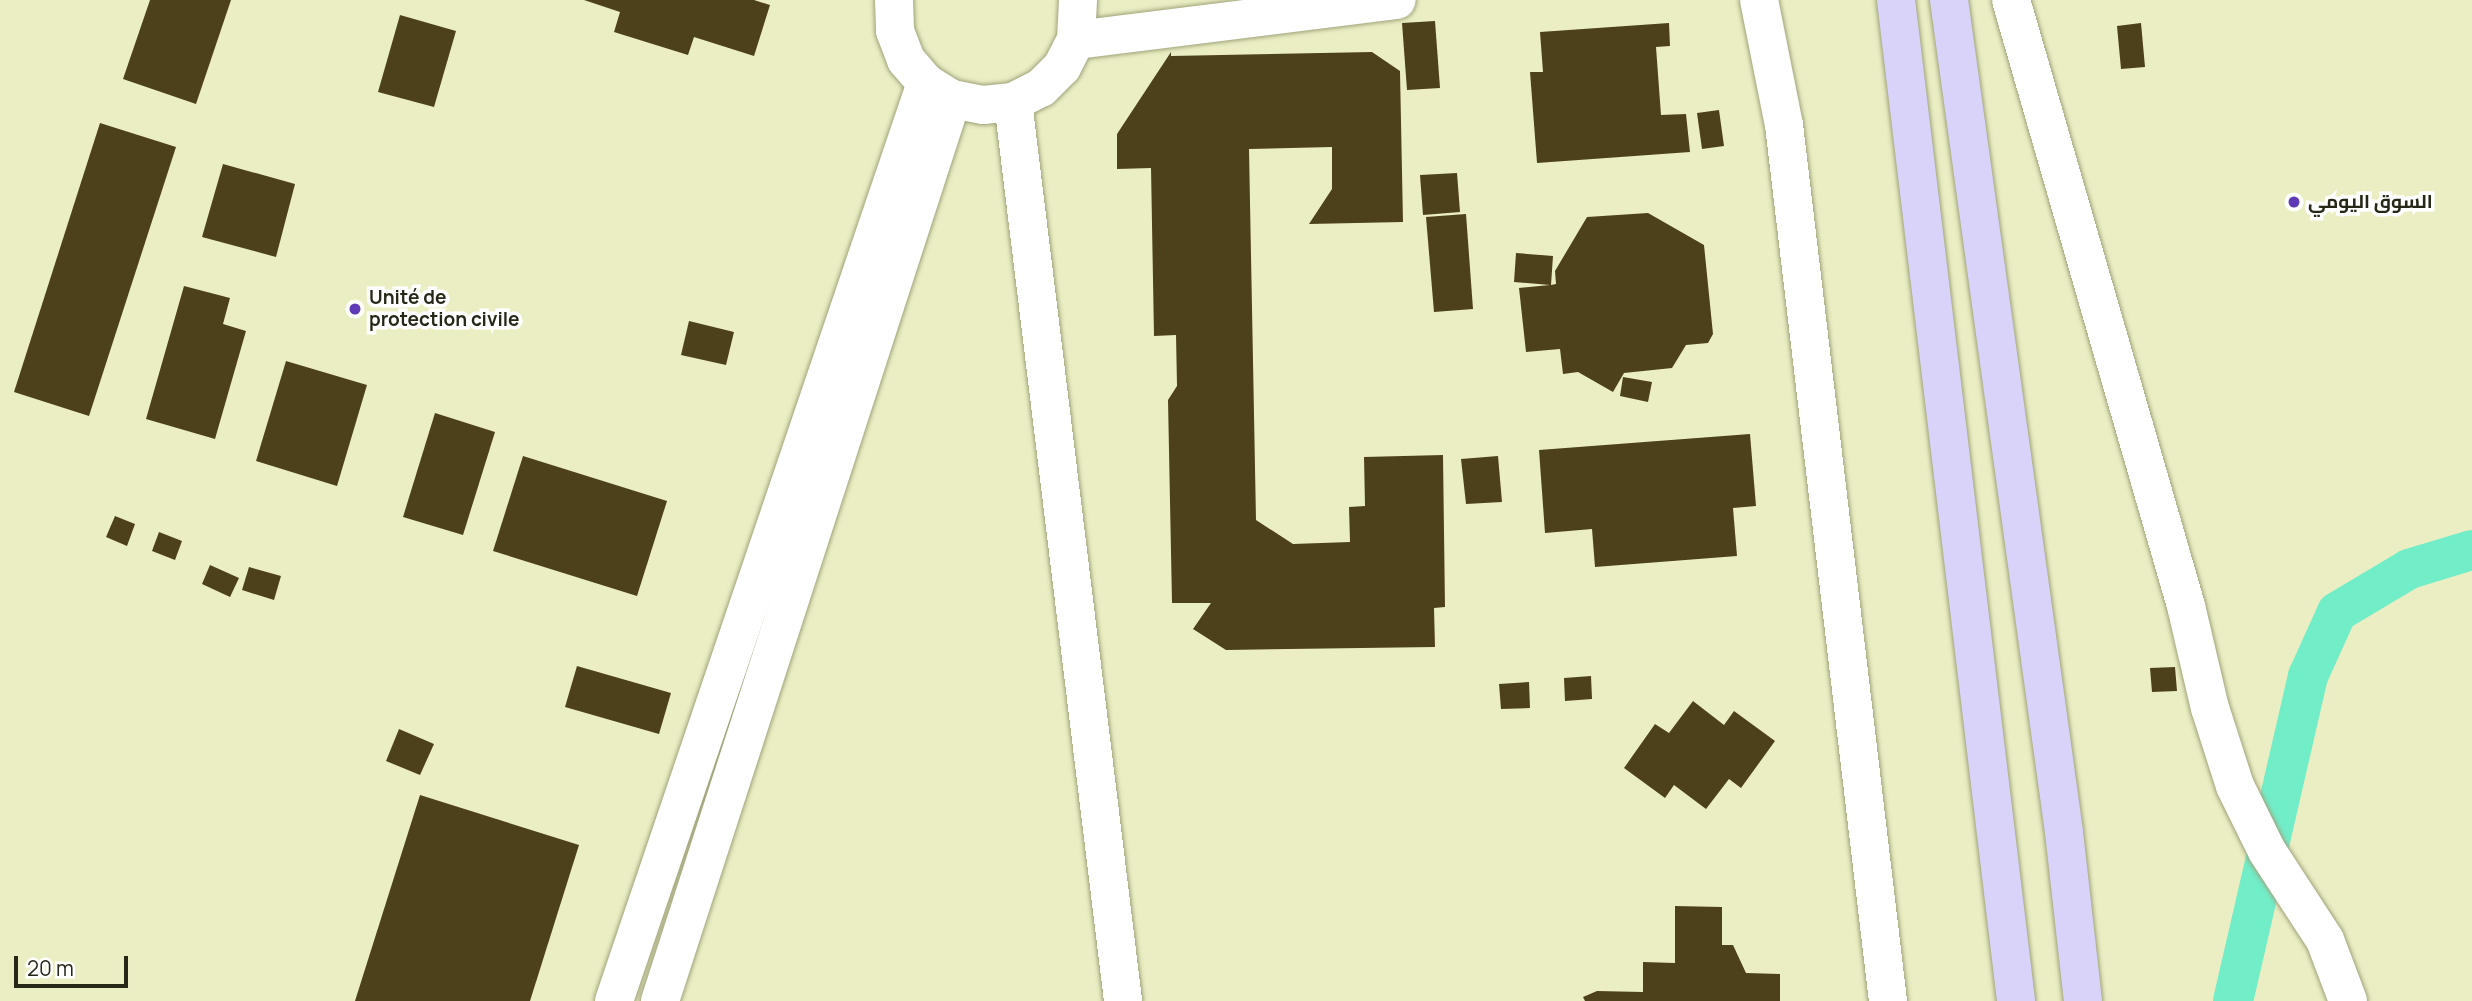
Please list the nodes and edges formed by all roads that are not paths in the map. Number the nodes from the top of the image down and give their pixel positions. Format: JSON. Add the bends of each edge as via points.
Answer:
{"nodes":[{"id":1,"x":894,"y":0,"type":"edge"},
{"id":2,"x":1078,"y":0,"type":"edge"},
{"id":3,"x":1397,"y":0,"type":"edge"},
{"id":4,"x":1759,"y":0,"type":"edge"},
{"id":5,"x":1896,"y":0,"type":"edge"},
{"id":6,"x":1949,"y":0,"type":"edge"},
{"id":7,"x":2011,"y":0,"type":"edge"},
{"id":8,"x":1076,"y":40,"type":"junction"},
{"id":9,"x":939,"y":91,"type":"junction"},
{"id":10,"x":1013,"y":102,"type":"junction"},
{"id":11,"x":614,"y":1001,"type":"edge"},
{"id":12,"x":660,"y":1001,"type":"edge"},
{"id":13,"x":1123,"y":1001,"type":"edge"},
{"id":14,"x":1888,"y":1001,"type":"edge"},
{"id":15,"x":2017,"y":1001,"type":"edge"},
{"id":16,"x":2083,"y":1001,"type":"edge"},
{"id":17,"x":2348,"y":1001,"type":"edge"}],
"edges":[{"from":1,"to":9,"type":"street","via":[[895,31],[906,60]]},
{"from":2,"to":8,"type":"street"},
{"from":3,"to":8,"type":"street"},
{"from":4,"to":14,"type":"street","via":[[1784,125]]},
{"from":5,"to":15,"type":"main road"},
{"from":6,"to":16,"type":"main road","via":[[2064,832]]},
{"from":7,"to":17,"type":"street","via":[[2235,786],[2267,851],[2325,940]]},
{"from":8,"to":10,"type":"street","via":[[1041,89]]},
{"from":9,"to":10,"type":"street","via":[[983,106]]},
{"from":9,"to":11,"type":"street"},
{"from":9,"to":12,"type":"street"},
{"from":10,"to":13,"type":"street"}]}
